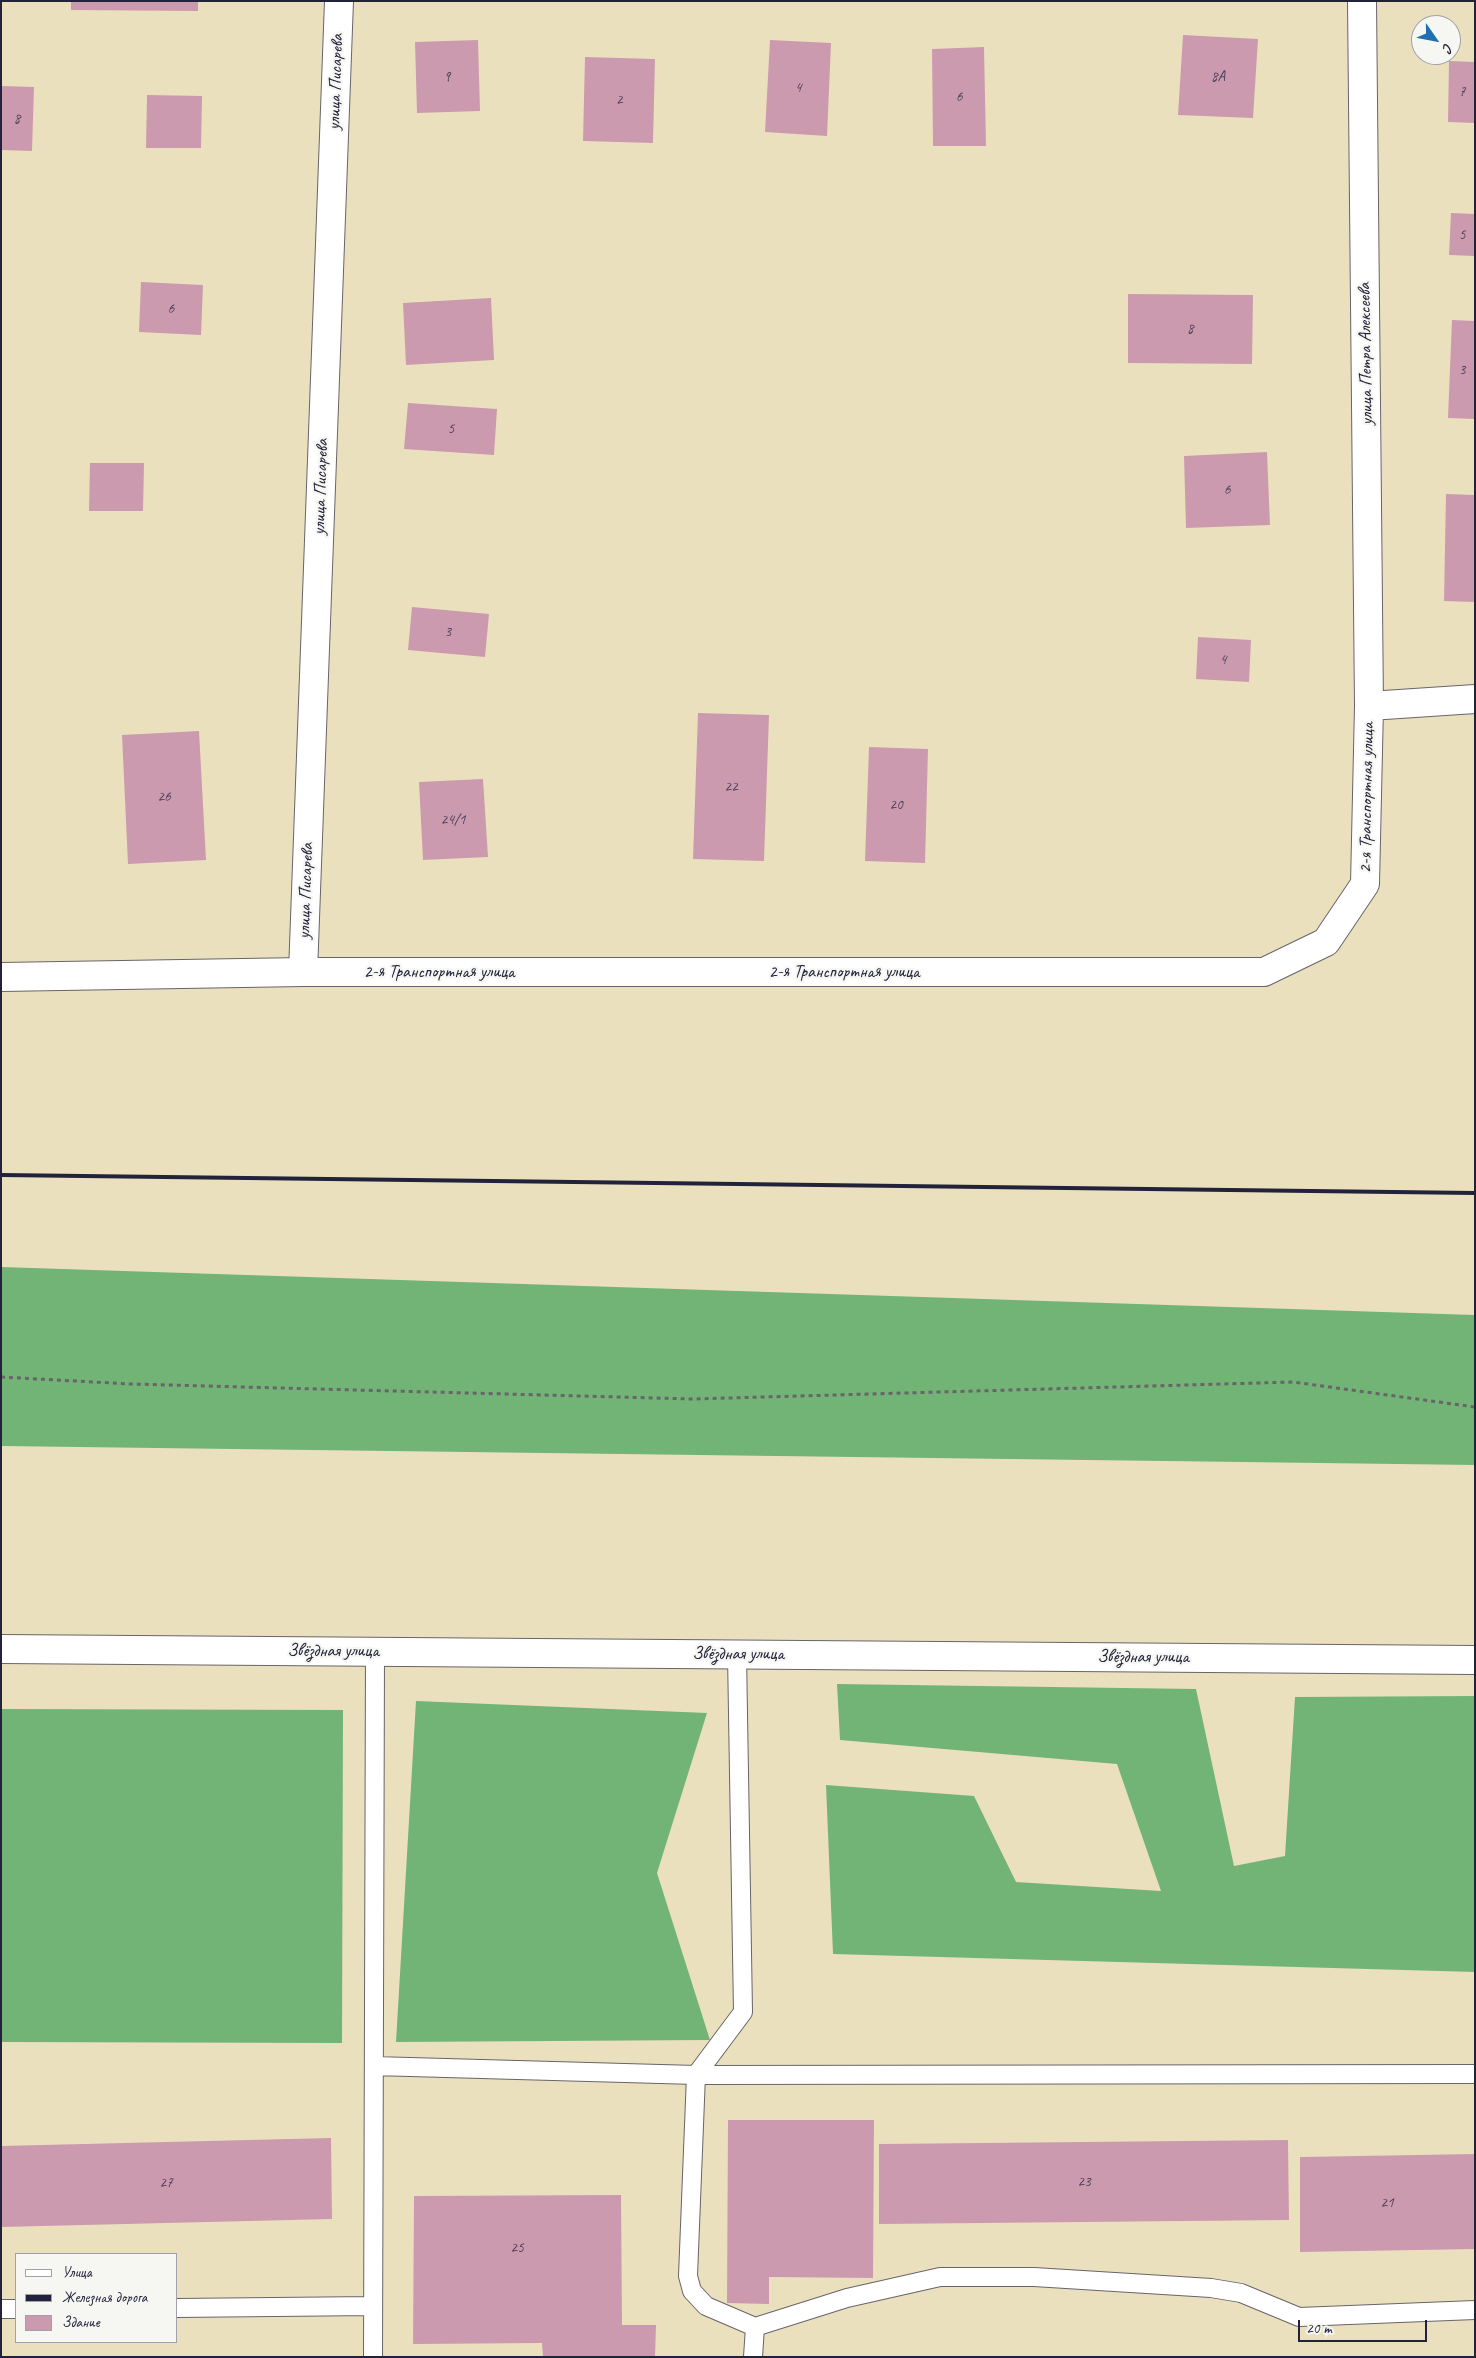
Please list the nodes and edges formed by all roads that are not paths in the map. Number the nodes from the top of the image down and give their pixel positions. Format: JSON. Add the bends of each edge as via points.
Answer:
{"nodes":[{"id":1,"x":339,"y":1,"type":"edge"},
{"id":2,"x":1362,"y":1,"type":"edge"},
{"id":3,"x":1475,"y":699,"type":"edge"},
{"id":4,"x":1369,"y":706,"type":"junction"},
{"id":5,"x":303,"y":972,"type":"junction"},
{"id":6,"x":1,"y":977,"type":"edge"},
{"id":7,"x":1,"y":1649,"type":"edge"},
{"id":8,"x":376,"y":1652,"type":"junction"},
{"id":9,"x":737,"y":1654,"type":"junction"},
{"id":10,"x":1475,"y":1660,"type":"edge"},
{"id":11,"x":374,"y":2066,"type":"junction"},
{"id":12,"x":1475,"y":2074,"type":"edge"},
{"id":13,"x":696,"y":2075,"type":"junction"},
{"id":14,"x":372,"y":2306,"type":"junction"},
{"id":15,"x":178,"y":2308,"type":"edge"},
{"id":16,"x":1,"y":2309,"type":"edge"},
{"id":17,"x":15,"y":2309,"type":"edge"},
{"id":18,"x":1475,"y":2310,"type":"edge"},
{"id":19,"x":755,"y":2328,"type":"junction"},
{"id":20,"x":373,"y":2357,"type":"edge"},
{"id":21,"x":753,"y":2357,"type":"edge"}],
"edges":[{"from":1,"to":5,"type":"street","name":"улица Писарева"},
{"from":2,"to":4,"type":"street","name":"улица Петра Алексеева"},
{"from":3,"to":4,"type":"street","name":"2-я Транспортная улица"},
{"from":4,"to":5,"type":"street","name":"2-я Транспортная улица","via":[[1366,884],[1326,942],[1264,972]]},
{"from":5,"to":6,"type":"street","name":"2-я Транспортная улица"},
{"from":7,"to":8,"type":"street","name":"Звёздная улица"},
{"from":8,"to":9,"type":"street","name":"Звёздная улица"},
{"from":8,"to":11,"type":"lane"},
{"from":9,"to":10,"type":"street","name":"Звёздная улица"},
{"from":9,"to":13,"type":"lane","via":[[744,2012]]},
{"from":11,"to":13,"type":"lane"},
{"from":11,"to":14,"type":"lane"},
{"from":12,"to":13,"type":"lane"},
{"from":13,"to":19,"type":"lane","via":[[688,2276],[692,2291],[706,2306]]},
{"from":14,"to":15,"type":"lane"},
{"from":14,"to":20,"type":"lane"},
{"from":16,"to":17,"type":"lane"},
{"from":18,"to":19,"type":"lane","via":[[1299,2316],[1241,2293],[1211,2288],[1034,2277],[940,2277],[847,2298]]},
{"from":19,"to":21,"type":"lane"}]}
